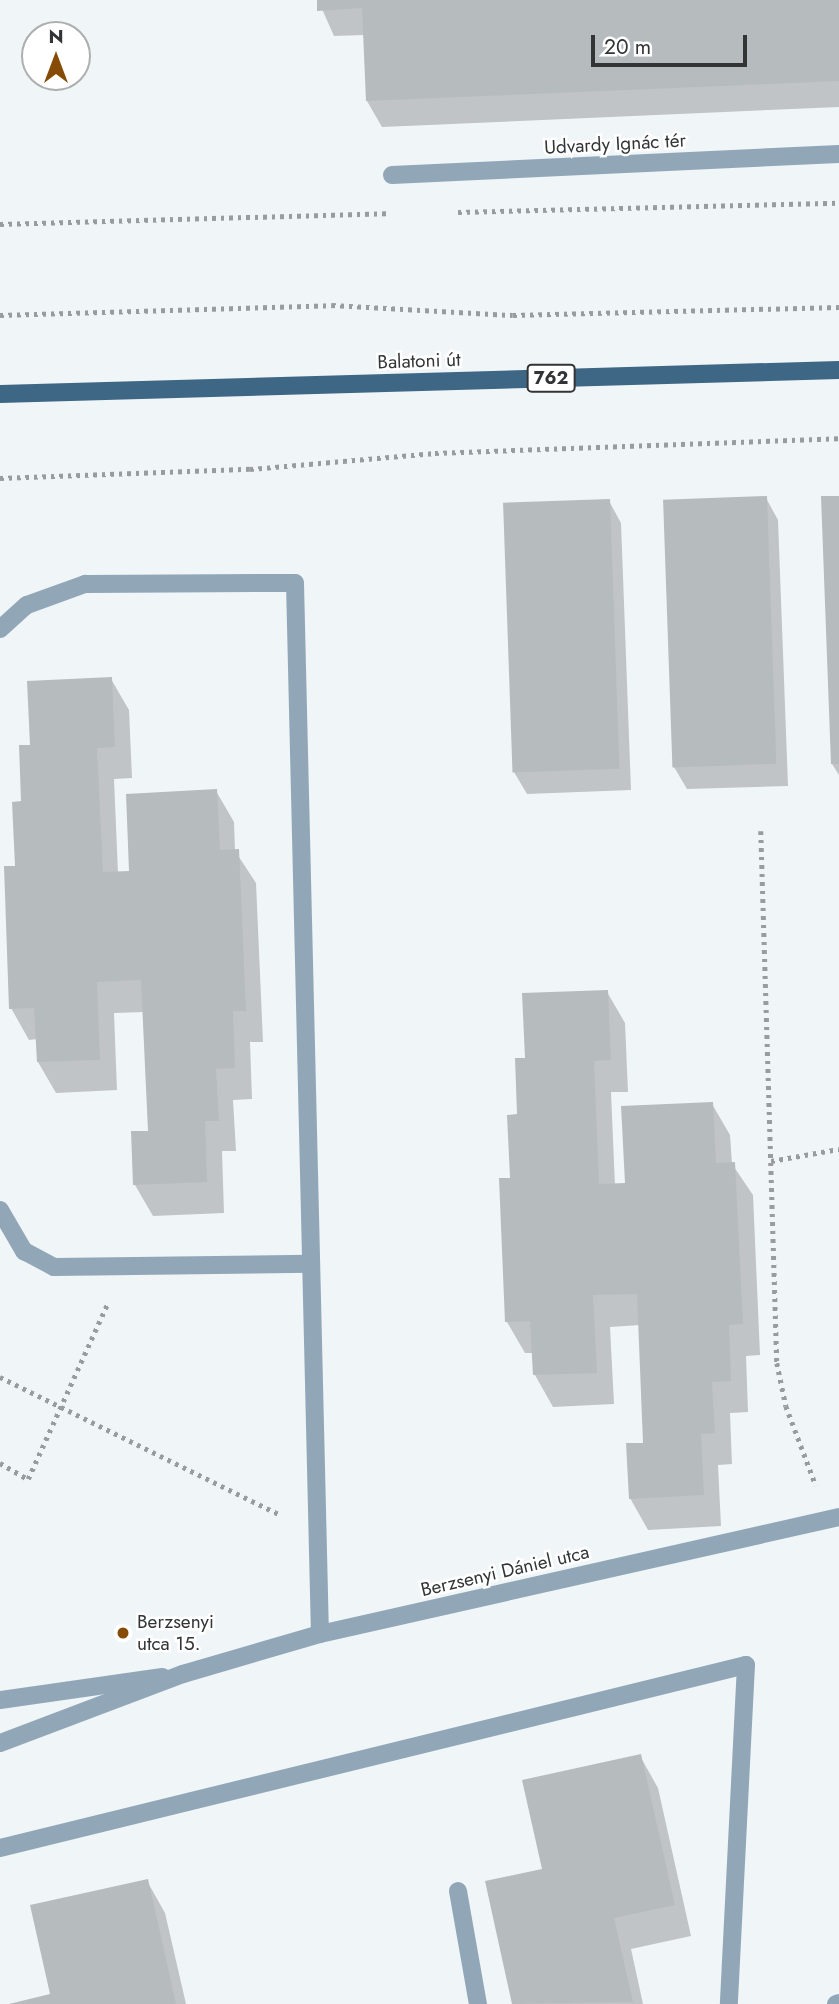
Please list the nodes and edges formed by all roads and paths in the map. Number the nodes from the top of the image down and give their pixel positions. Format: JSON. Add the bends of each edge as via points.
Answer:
{"nodes":[{"id":1,"x":839,"y":154,"type":"edge"},
{"id":2,"x":392,"y":175,"type":"dead end"},
{"id":3,"x":839,"y":307,"type":"edge"},
{"id":4,"x":0,"y":315,"type":"edge"},
{"id":5,"x":839,"y":370,"type":"edge"},
{"id":6,"x":0,"y":394,"type":"edge"},
{"id":7,"x":839,"y":438,"type":"edge"},
{"id":8,"x":0,"y":478,"type":"edge"},
{"id":9,"x":0,"y":629,"type":"edge"},
{"id":10,"x":761,"y":831,"type":"dead end"},
{"id":11,"x":839,"y":1149,"type":"edge"},
{"id":12,"x":771,"y":1161,"type":"junction"},
{"id":13,"x":0,"y":1210,"type":"edge"},
{"id":14,"x":311,"y":1264,"type":"junction"},
{"id":15,"x":122,"y":1270,"type":"junction"},
{"id":16,"x":0,"y":1377,"type":"edge"},
{"id":17,"x":63,"y":1406,"type":"junction"},
{"id":18,"x":0,"y":1463,"type":"edge"},
{"id":19,"x":834,"y":1518,"type":"edge"},
{"id":20,"x":317,"y":1534,"type":"junction"},
{"id":21,"x":320,"y":1634,"type":"junction"},
{"id":22,"x":183,"y":1674,"type":"junction"},
{"id":23,"x":0,"y":1700,"type":"edge"},
{"id":24,"x":0,"y":1743,"type":"edge"},
{"id":25,"x":0,"y":1848,"type":"edge"},
{"id":26,"x":458,"y":1891,"type":"dead end"},
{"id":27,"x":478,"y":2004,"type":"edge"},
{"id":28,"x":729,"y":2004,"type":"edge"}],
"edges":[{"from":1,"to":2,"type":"street","name":"Udvardy Ignác tér"},
{"from":3,"to":4,"type":"path","via":[[513,315],[332,304]]},
{"from":5,"to":6,"type":"main road","name":"Balatoni út","number":"762"},
{"from":7,"to":8,"type":"path","via":[[435,453],[250,469]]},
{"from":9,"to":14,"type":"street","via":[[27,605],[85,584],[295,583]]},
{"from":10,"to":12,"type":"path"},
{"from":11,"to":12,"type":"path"},
{"from":12,"to":19,"type":"path","via":[[777,1363],[786,1406]]},
{"from":13,"to":15,"type":"street","via":[[11,1236],[40,1262]]},
{"from":14,"to":15,"type":"street"},
{"from":14,"to":20,"type":"street"},
{"from":15,"to":17,"type":"path"},
{"from":16,"to":17,"type":"path"},
{"from":17,"to":18,"type":"path","via":[[28,1479]]},
{"from":17,"to":20,"type":"path"},
{"from":19,"to":21,"type":"street","name":"Berzsenyi Dániel utca"},
{"from":20,"to":21,"type":"street"},
{"from":21,"to":22,"type":"street","name":"Berzsenyi Dániel utca"},
{"from":22,"to":23,"type":"street","name":"Berzsenyi Dániel utca"},
{"from":22,"to":24,"type":"street","name":"Berzsenyi Dániel utca"},
{"from":25,"to":28,"type":"street","via":[[746,1665]]},
{"from":26,"to":27,"type":"street"}]}
